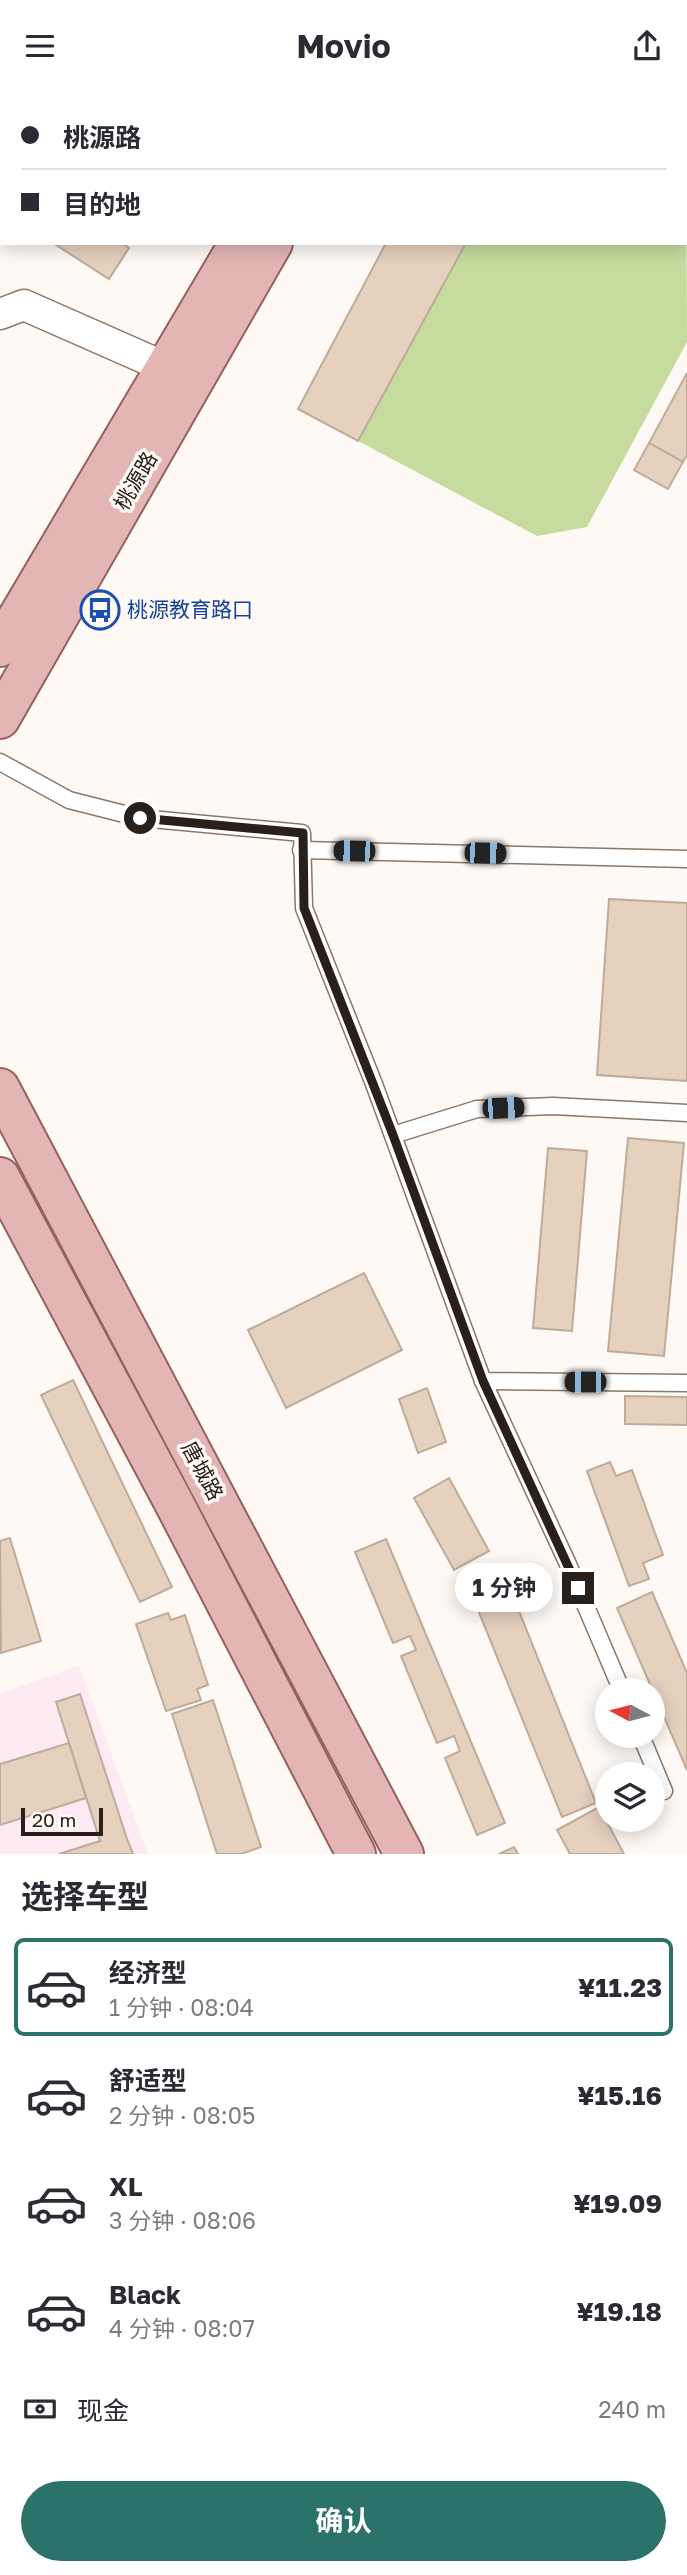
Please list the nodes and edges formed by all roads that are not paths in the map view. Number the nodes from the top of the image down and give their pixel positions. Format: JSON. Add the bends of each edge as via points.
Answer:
{"nodes":[{"id":1,"x":238,"y":245,"type":"edge"},
{"id":2,"x":272,"y":245,"type":"edge"},
{"id":3,"x":0,"y":314,"type":"edge"},
{"id":4,"x":167,"y":368,"type":"junction"},
{"id":5,"x":0,"y":647,"type":"edge"},
{"id":6,"x":0,"y":719,"type":"edge"},
{"id":7,"x":0,"y":762,"type":"edge"},
{"id":8,"x":301,"y":850,"type":"junction"},
{"id":9,"x":687,"y":859,"type":"edge"},
{"id":10,"x":0,"y":1088,"type":"edge"},
{"id":11,"x":687,"y":1113,"type":"edge"},
{"id":12,"x":393,"y":1135,"type":"junction"},
{"id":13,"x":0,"y":1177,"type":"edge"},
{"id":14,"x":483,"y":1381,"type":"junction"},
{"id":15,"x":687,"y":1383,"type":"edge"},
{"id":16,"x":616,"y":1678,"type":"edge"},
{"id":17,"x":356,"y":1854,"type":"edge"},
{"id":18,"x":404,"y":1854,"type":"edge"}],
"edges":[{"from":1,"to":4,"type":"main road","name":"桃源路"},
{"from":2,"to":6,"type":"main road","name":"桃源路"},
{"from":3,"to":4,"type":"street","via":[[24,305]]},
{"from":4,"to":5,"type":"main road","name":"桃源路"},
{"from":7,"to":8,"type":"lane","via":[[69,800],[140,818],[303,833]]},
{"from":8,"to":9,"type":"lane"},
{"from":8,"to":12,"type":"lane","via":[[304,908]]},
{"from":10,"to":18,"type":"main road","name":"唐城路"},
{"from":11,"to":12,"type":"lane","via":[[553,1106],[477,1109]]},
{"from":12,"to":14,"type":"lane"},
{"from":13,"to":17,"type":"main road","name":"唐城路"},
{"from":14,"to":15,"type":"lane"},
{"from":14,"to":16,"type":"lane"}]}
